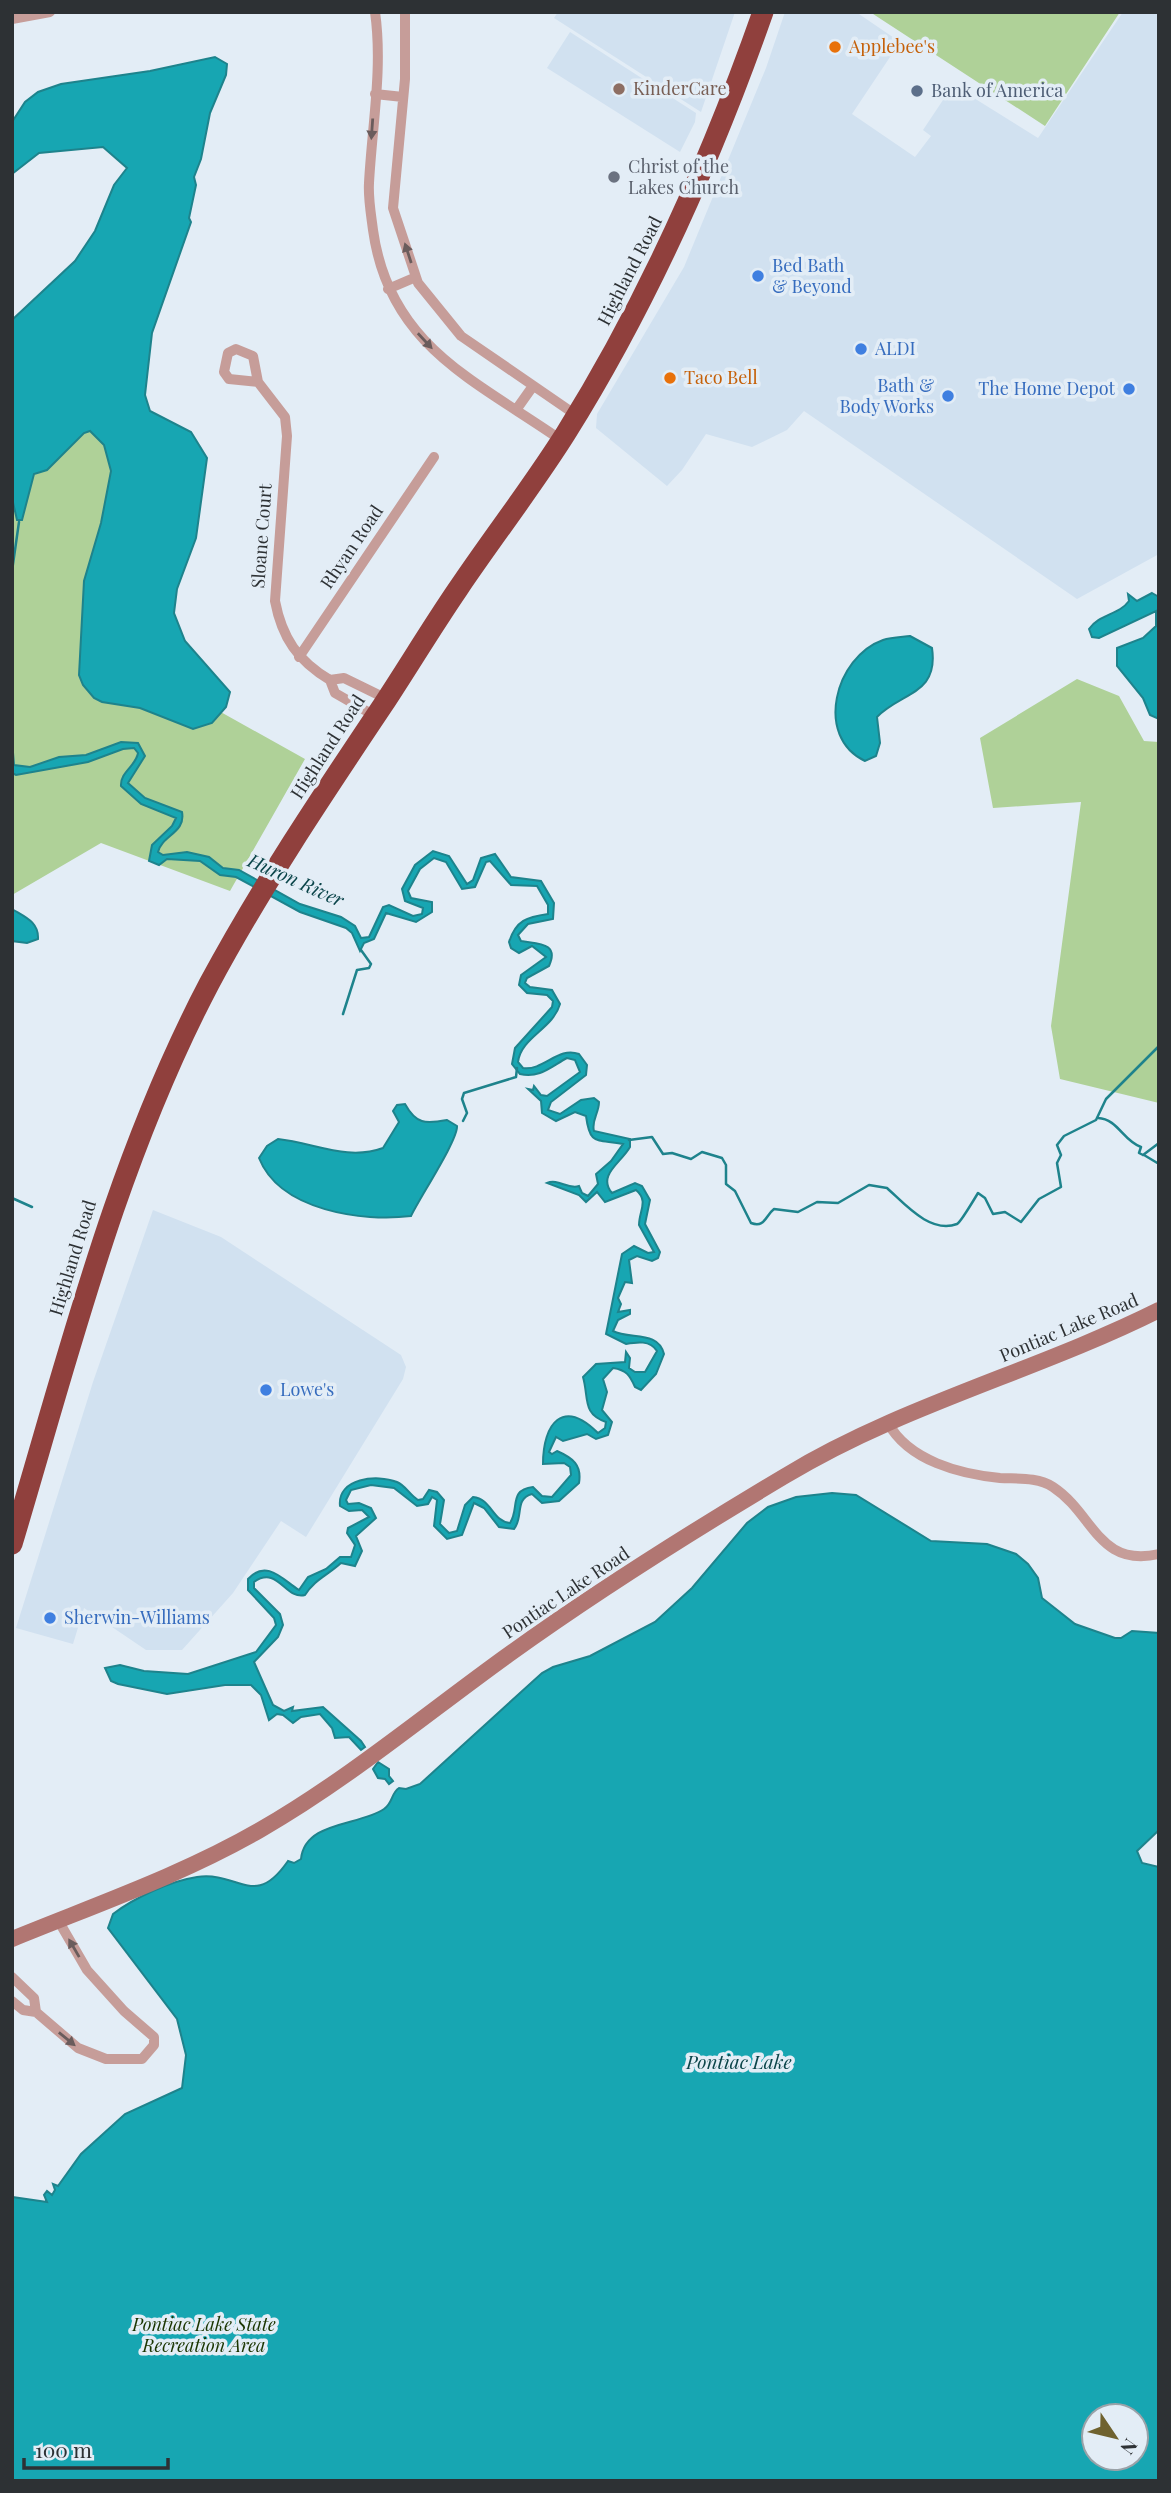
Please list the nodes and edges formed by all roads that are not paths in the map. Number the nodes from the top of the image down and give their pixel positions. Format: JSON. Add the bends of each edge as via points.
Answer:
{"nodes":[{"id":1,"x":50,"y":12,"type":"edge"},
{"id":2,"x":375,"y":12,"type":"edge"},
{"id":3,"x":405,"y":12,"type":"edge"},
{"id":4,"x":763,"y":12,"type":"edge"},
{"id":5,"x":12,"y":19,"type":"edge"},
{"id":6,"x":375,"y":94,"type":"junction"},
{"id":7,"x":403,"y":97,"type":"junction"},
{"id":8,"x":416,"y":277,"type":"junction"},
{"id":9,"x":388,"y":289,"type":"junction"},
{"id":10,"x":258,"y":382,"type":"dead end"},
{"id":11,"x":533,"y":386,"type":"junction"},
{"id":12,"x":516,"y":410,"type":"junction"},
{"id":13,"x":576,"y":415,"type":"junction"},
{"id":14,"x":561,"y":440,"type":"junction"},
{"id":15,"x":434,"y":457,"type":"dead end"},
{"id":16,"x":299,"y":657,"type":"junction"},
{"id":17,"x":330,"y":680,"type":"junction"},
{"id":18,"x":381,"y":708,"type":"junction"},
{"id":19,"x":1159,"y":1310,"type":"edge"},
{"id":20,"x":888,"y":1423,"type":"junction"},
{"id":21,"x":12,"y":1545,"type":"edge"},
{"id":22,"x":1159,"y":1554,"type":"edge"},
{"id":23,"x":58,"y":1920,"type":"junction"},
{"id":24,"x":12,"y":1939,"type":"edge"},
{"id":25,"x":12,"y":1977,"type":"edge"},
{"id":26,"x":12,"y":2001,"type":"edge"},
{"id":27,"x":36,"y":2012,"type":"junction"}],
"edges":[{"from":1,"to":5,"type":"street"},
{"from":2,"to":6,"type":"street","via":[[380,46]]},
{"from":3,"to":7,"type":"street"},
{"from":4,"to":13,"type":"highway","name":"Highland Road","via":[[714,147],[671,243]]},
{"from":6,"to":7,"type":"street"},
{"from":6,"to":9,"type":"street","one_way":true,"via":[[368,192],[377,255]]},
{"from":8,"to":7,"type":"street","one_way":true,"via":[[393,208]]},
{"from":8,"to":9,"type":"street"},
{"from":8,"to":11,"type":"street","via":[[461,336]]},
{"from":9,"to":12,"type":"street","one_way":true,"via":[[399,310],[450,366]]},
{"from":10,"to":16,"type":"street","name":"Sloane Court","via":[[285,417],[275,601],[280,626]]},
{"from":11,"to":12,"type":"street"},
{"from":11,"to":13,"type":"street"},
{"from":12,"to":14,"type":"street"},
{"from":13,"to":14,"type":"highway","name":"Highland Road"},
{"from":14,"to":18,"type":"highway","name":"Highland Road"},
{"from":15,"to":16,"type":"street","name":"Rhyan Road"},
{"from":16,"to":17,"type":"street","name":"Sloane Court"},
{"from":17,"to":18,"type":"street","name":"Sloane Court","via":[[344,678]]},
{"from":17,"to":18,"type":"street","name":"Sloane Court","via":[[335,693]]},
{"from":18,"to":21,"type":"highway","name":"Highland Road","via":[[244,923],[177,1048],[96,1255]]},
{"from":19,"to":20,"type":"street","name":"Pontiac Lake Road","via":[[1088,1344]]},
{"from":20,"to":22,"type":"street","via":[[899,1439],[946,1468],[1052,1486],[1114,1551],[1129,1558]]},
{"from":20,"to":23,"type":"street","name":"Pontiac Lake Road","via":[[807,1463],[621,1579],[265,1828],[195,1863]]},
{"from":23,"to":24,"type":"street","name":"Pontiac Lake Road"},
{"from":27,"to":23,"type":"street","one_way":true,"via":[[78,2048],[106,2059],[142,2059],[154,2045],[154,2037],[87,1970]]},
{"from":25,"to":27,"type":"street","via":[[34,1998]]},
{"from":26,"to":27,"type":"street","via":[[23,2010]]}]}
